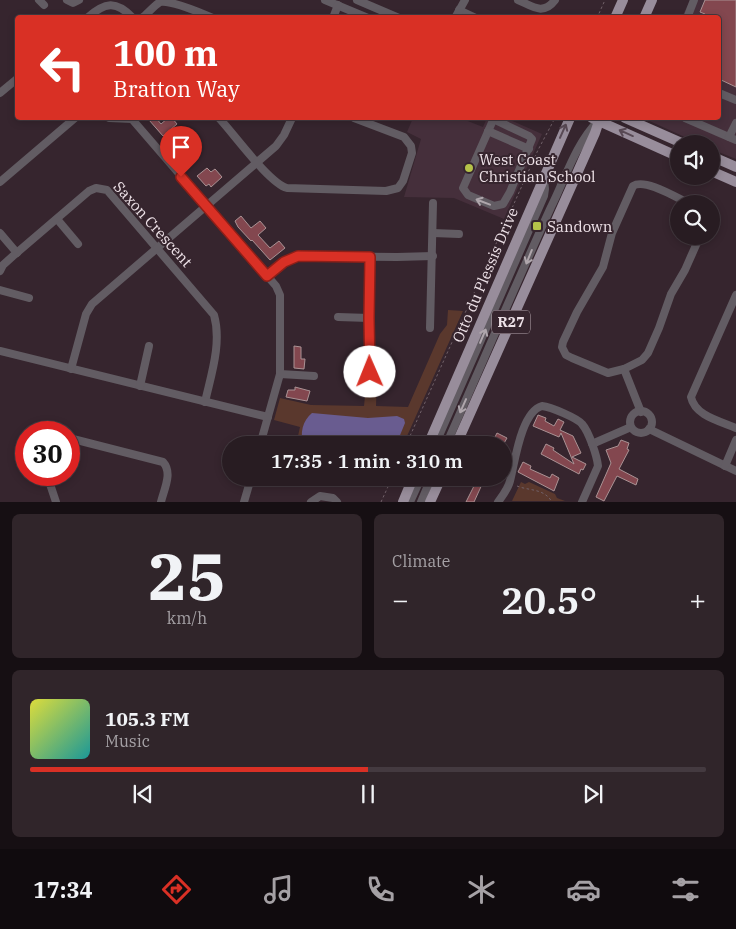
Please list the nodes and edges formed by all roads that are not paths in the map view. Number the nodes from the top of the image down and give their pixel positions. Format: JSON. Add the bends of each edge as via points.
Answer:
{"nodes":[{"id":1,"x":67,"y":0,"type":"edge"},
{"id":2,"x":79,"y":0,"type":"edge"},
{"id":3,"x":325,"y":0,"type":"edge"},
{"id":4,"x":357,"y":0,"type":"edge"},
{"id":5,"x":465,"y":0,"type":"edge"},
{"id":6,"x":518,"y":0,"type":"edge"},
{"id":7,"x":555,"y":0,"type":"edge"},
{"id":8,"x":623,"y":0,"type":"edge"},
{"id":9,"x":652,"y":0,"type":"edge"},
{"id":10,"x":694,"y":0,"type":"edge"},
{"id":11,"x":342,"y":4,"type":"edge"},
{"id":12,"x":373,"y":7,"type":"junction"},
{"id":13,"x":459,"y":10,"type":"junction"},
{"id":14,"x":92,"y":15,"type":"edge"},
{"id":15,"x":130,"y":15,"type":"edge"},
{"id":16,"x":145,"y":15,"type":"edge"},
{"id":17,"x":206,"y":15,"type":"edge"},
{"id":18,"x":335,"y":15,"type":"edge"},
{"id":19,"x":362,"y":15,"type":"edge"},
{"id":20,"x":369,"y":15,"type":"edge"},
{"id":21,"x":392,"y":15,"type":"edge"},
{"id":22,"x":456,"y":15,"type":"edge"},
{"id":23,"x":470,"y":15,"type":"edge"},
{"id":24,"x":616,"y":15,"type":"edge"},
{"id":25,"x":645,"y":15,"type":"edge"},
{"id":26,"x":688,"y":15,"type":"edge"},
{"id":27,"x":15,"y":80,"type":"edge"},
{"id":28,"x":0,"y":93,"type":"edge"},
{"id":29,"x":721,"y":94,"type":"edge"},
{"id":30,"x":736,"y":100,"type":"edge"},
{"id":31,"x":73,"y":120,"type":"edge"},
{"id":32,"x":134,"y":120,"type":"edge"},
{"id":33,"x":221,"y":120,"type":"edge"},
{"id":34,"x":291,"y":120,"type":"edge"},
{"id":35,"x":361,"y":120,"type":"edge"},
{"id":36,"x":493,"y":120,"type":"edge"},
{"id":37,"x":498,"y":120,"type":"edge"},
{"id":38,"x":569,"y":120,"type":"edge"},
{"id":39,"x":596,"y":120,"type":"edge"},
{"id":40,"x":597,"y":120,"type":"edge"},
{"id":41,"x":599,"y":120,"type":"edge"},
{"id":42,"x":630,"y":120,"type":"edge"},
{"id":43,"x":690,"y":120,"type":"edge"},
{"id":44,"x":736,"y":124,"type":"edge"},
{"id":45,"x":488,"y":131,"type":"junction"},
{"id":46,"x":670,"y":138,"type":"edge"},
{"id":47,"x":733,"y":139,"type":"edge"},
{"id":48,"x":529,"y":149,"type":"junction"},
{"id":49,"x":670,"y":153,"type":"edge"},
{"id":50,"x":720,"y":160,"type":"edge"},
{"id":51,"x":258,"y":162,"type":"junction"},
{"id":52,"x":736,"y":167,"type":"edge"},
{"id":53,"x":720,"y":175,"type":"edge"},
{"id":54,"x":543,"y":177,"type":"junction"},
{"id":55,"x":0,"y":182,"type":"edge"},
{"id":56,"x":736,"y":182,"type":"edge"},
{"id":57,"x":671,"y":195,"type":"edge"},
{"id":58,"x":434,"y":203,"type":"dead end"},
{"id":59,"x":206,"y":206,"type":"junction"},
{"id":60,"x":57,"y":219,"type":"junction"},
{"id":61,"x":0,"y":233,"type":"edge"},
{"id":62,"x":433,"y":233,"type":"junction"},
{"id":63,"x":459,"y":234,"type":"dead end"},
{"id":64,"x":78,"y":244,"type":"dead end"},
{"id":65,"x":696,"y":245,"type":"edge"},
{"id":66,"x":158,"y":249,"type":"junction"},
{"id":67,"x":16,"y":253,"type":"junction"},
{"id":68,"x":433,"y":256,"type":"junction"},
{"id":69,"x":370,"y":257,"type":"junction"},
{"id":70,"x":0,"y":271,"type":"edge"},
{"id":71,"x":267,"y":276,"type":"junction"},
{"id":72,"x":0,"y":290,"type":"edge"},
{"id":73,"x":736,"y":296,"type":"edge"},
{"id":74,"x":29,"y":298,"type":"dead end"},
{"id":75,"x":338,"y":317,"type":"dead end"},
{"id":76,"x":369,"y":318,"type":"junction"},
{"id":77,"x":430,"y":328,"type":"dead end"},
{"id":78,"x":149,"y":346,"type":"dead end"},
{"id":79,"x":0,"y":351,"type":"edge"},
{"id":80,"x":71,"y":369,"type":"junction"},
{"id":81,"x":624,"y":369,"type":"junction"},
{"id":82,"x":370,"y":372,"type":"dead end"},
{"id":83,"x":280,"y":374,"type":"junction"},
{"id":84,"x":314,"y":376,"type":"dead end"},
{"id":85,"x":140,"y":386,"type":"junction"},
{"id":86,"x":205,"y":402,"type":"junction"},
{"id":87,"x":642,"y":412,"type":"junction"},
{"id":88,"x":268,"y":417,"type":"junction"},
{"id":89,"x":632,"y":427,"type":"junction"},
{"id":90,"x":736,"y":428,"type":"edge"},
{"id":91,"x":649,"y":429,"type":"junction"},
{"id":92,"x":263,"y":436,"type":"edge"},
{"id":93,"x":432,"y":436,"type":"edge"},
{"id":94,"x":439,"y":436,"type":"edge"},
{"id":95,"x":450,"y":436,"type":"edge"},
{"id":96,"x":460,"y":436,"type":"edge"},
{"id":97,"x":736,"y":440,"type":"edge"},
{"id":98,"x":80,"y":441,"type":"edge"},
{"id":99,"x":592,"y":444,"type":"junction"},
{"id":100,"x":725,"y":466,"type":"junction"},
{"id":101,"x":736,"y":471,"type":"edge"},
{"id":102,"x":51,"y":486,"type":"edge"},
{"id":103,"x":249,"y":486,"type":"edge"},
{"id":104,"x":410,"y":486,"type":"edge"},
{"id":105,"x":417,"y":486,"type":"edge"},
{"id":106,"x":428,"y":486,"type":"edge"},
{"id":107,"x":437,"y":486,"type":"edge"},
{"id":108,"x":56,"y":502,"type":"edge"},
{"id":109,"x":161,"y":502,"type":"edge"},
{"id":110,"x":244,"y":502,"type":"edge"},
{"id":111,"x":311,"y":502,"type":"edge"},
{"id":112,"x":337,"y":502,"type":"edge"},
{"id":113,"x":403,"y":502,"type":"edge"},
{"id":114,"x":410,"y":502,"type":"edge"},
{"id":115,"x":421,"y":502,"type":"edge"},
{"id":116,"x":430,"y":502,"type":"edge"},
{"id":117,"x":498,"y":502,"type":"edge"},
{"id":118,"x":582,"y":502,"type":"edge"}],
"edges":[{"from":1,"to":2,"type":"street","via":[[74,3]]},
{"from":3,"to":11,"type":"street"},
{"from":4,"to":12,"type":"street"},
{"from":5,"to":13,"type":"street"},
{"from":6,"to":7,"type":"street","via":[[542,9]]},
{"from":8,"to":24,"type":"main road"},
{"from":9,"to":25,"type":"main road"},
{"from":10,"to":26,"type":"street"},
{"from":11,"to":18,"type":"street"},
{"from":11,"to":19,"type":"street"},
{"from":12,"to":20,"type":"street"},
{"from":12,"to":21,"type":"street"},
{"from":13,"to":22,"type":"street"},
{"from":13,"to":23,"type":"street"},
{"from":14,"to":15,"type":"street","via":[[109,4],[123,7]]},
{"from":16,"to":17,"type":"street","via":[[167,0]]},
{"from":27,"to":28,"type":"street"},
{"from":29,"to":30,"type":"street"},
{"from":31,"to":55,"type":"street"},
{"from":32,"to":59,"type":"street"},
{"from":33,"to":51,"type":"street"},
{"from":34,"to":51,"type":"street","via":[[280,141]]},
{"from":35,"to":51,"type":"street","via":[[404,137],[409,143],[412,153],[398,188],[386,191],[288,188],[277,183]]},
{"from":36,"to":45,"type":"street"},
{"from":37,"to":48,"type":"street","via":[[531,137]]},
{"from":54,"to":38,"type":"main road","name":"Otto du Plessis Drive","number":"R27","one_way":true},
{"from":39,"to":95,"type":"street","one_way":true,"via":[[575,156]]},
{"from":40,"to":96,"type":"main road","number":"R27","via":[[595,133]]},
{"from":49,"to":41,"type":"main road","one_way":true},
{"from":42,"to":46,"type":"main road"},
{"from":43,"to":47,"type":"street"},
{"from":44,"to":47,"type":"street"},
{"from":45,"to":48,"type":"street"},
{"from":48,"to":45,"type":"street","one_way":true,"via":[[503,204],[494,206],[468,195],[463,187]]},
{"from":50,"to":52,"type":"main road"},
{"from":51,"to":59,"type":"street"},
{"from":53,"to":56,"type":"main road"},
{"from":54,"to":93,"type":"main road","name":"Otto du Plessis Drive","number":"R27"},
{"from":94,"to":54,"type":"street","one_way":true,"via":[[544,196]]},
{"from":57,"to":81,"type":"street","via":[[647,184],[633,186],[612,233],[603,267],[563,342],[566,355],[602,372]]},
{"from":58,"to":62,"type":"street"},
{"from":59,"to":66,"type":"street"},
{"from":59,"to":71,"type":"street"},
{"from":60,"to":64,"type":"street"},
{"from":60,"to":66,"type":"street","name":"Saxon Crescent","via":[[92,189],[103,188]]},
{"from":60,"to":67,"type":"street","name":"Saxon Crescent"},
{"from":61,"to":67,"type":"street"},
{"from":62,"to":63,"type":"street"},
{"from":62,"to":68,"type":"street"},
{"from":65,"to":81,"type":"street","via":[[670,294],[648,353]]},
{"from":66,"to":80,"type":"street","via":[[90,307]]},
{"from":66,"to":86,"type":"street","name":"Saxon Crescent","via":[[214,315],[214,360]]},
{"from":67,"to":70,"type":"street","name":"Saxon Crescent"},
{"from":68,"to":69,"type":"street"},
{"from":68,"to":77,"type":"street"},
{"from":69,"to":71,"type":"street","via":[[298,256],[284,262]]},
{"from":69,"to":76,"type":"street"},
{"from":71,"to":83,"type":"street","via":[[281,300]]},
{"from":72,"to":74,"type":"street"},
{"from":73,"to":90,"type":"street","via":[[691,397],[700,412]]},
{"from":75,"to":76,"type":"street"},
{"from":76,"to":82,"type":"street"},
{"from":78,"to":85,"type":"street"},
{"from":79,"to":80,"type":"street"},
{"from":80,"to":85,"type":"street"},
{"from":81,"to":87,"type":"street"},
{"from":83,"to":84,"type":"street"},
{"from":83,"to":88,"type":"street"},
{"from":85,"to":86,"type":"street"},
{"from":86,"to":88,"type":"street"},
{"from":87,"to":89,"type":"street","via":[[630,420]]},
{"from":87,"to":91,"type":"street","via":[[651,418]]},
{"from":88,"to":92,"type":"street"},
{"from":89,"to":91,"type":"street","via":[[638,433]]},
{"from":89,"to":99,"type":"street"},
{"from":91,"to":100,"type":"street"},
{"from":97,"to":100,"type":"street"},
{"from":98,"to":109,"type":"street","via":[[164,462],[168,474]]},
{"from":99,"to":117,"type":"street","via":[[582,423],[546,407],[537,408],[518,443],[510,482]]},
{"from":99,"to":118,"type":"street","via":[[598,466]]},
{"from":100,"to":101,"type":"street"},
{"from":102,"to":108,"type":"street"},
{"from":103,"to":110,"type":"street"},
{"from":104,"to":113,"type":"main road"},
{"from":105,"to":114,"type":"street"},
{"from":106,"to":115,"type":"street"},
{"from":107,"to":116,"type":"main road"},
{"from":111,"to":112,"type":"street","via":[[320,496]]}]}
